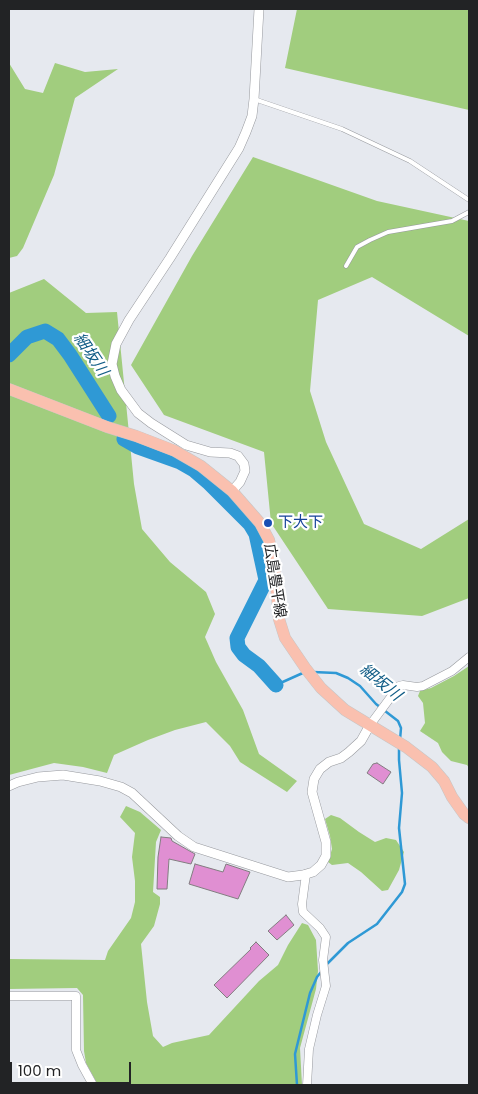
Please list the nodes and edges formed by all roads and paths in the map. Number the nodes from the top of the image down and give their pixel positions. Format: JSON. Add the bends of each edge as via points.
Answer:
{"nodes":[{"id":1,"x":258,"y":9,"type":"edge"},
{"id":2,"x":254,"y":99,"type":"junction"},
{"id":3,"x":469,"y":200,"type":"edge"},
{"id":4,"x":469,"y":212,"type":"edge"},
{"id":5,"x":346,"y":266,"type":"dead end"},
{"id":6,"x":9,"y":389,"type":"edge"},
{"id":7,"x":232,"y":491,"type":"junction"},
{"id":8,"x":469,"y":657,"type":"edge"},
{"id":9,"x":370,"y":726,"type":"junction"},
{"id":10,"x":9,"y":786,"type":"edge"},
{"id":11,"x":469,"y":818,"type":"edge"},
{"id":12,"x":306,"y":874,"type":"junction"},
{"id":13,"x":9,"y":996,"type":"edge"},
{"id":14,"x":93,"y":1085,"type":"edge"},
{"id":15,"x":307,"y":1085,"type":"edge"}],
"edges":[{"from":1,"to":2,"type":"street"},
{"from":2,"to":3,"type":"lane","via":[[342,129],[410,161]]},
{"from":2,"to":7,"type":"street","via":[[252,116],[239,148],[129,320],[116,344],[112,364],[121,390],[138,413],[151,423],[186,445],[238,456],[245,471]]},
{"from":4,"to":5,"type":"lane","via":[[452,221],[388,232],[358,247]]},
{"from":6,"to":7,"type":"main road","name":"広島豊平線","via":[[175,451],[201,466]]},
{"from":7,"to":9,"type":"main road","name":"広島豊平線","via":[[260,523],[268,540],[274,562],[279,619],[285,638],[321,688],[345,710]]},
{"from":8,"to":9,"type":"street","via":[[452,671],[423,686],[399,686]]},
{"from":9,"to":11,"type":"main road","name":"広島豊平線","via":[[401,743],[432,767]]},
{"from":9,"to":12,"type":"street","via":[[361,741],[341,758],[320,769],[314,779],[312,792],[326,842],[326,856],[321,865]]},
{"from":10,"to":12,"type":"street","via":[[38,777],[63,776],[121,787],[194,847],[288,877]]},
{"from":12,"to":15,"type":"street","via":[[303,912],[326,937],[323,960],[326,986],[309,1049]]},
{"from":13,"to":14,"type":"street","via":[[76,996],[76,1050]]}]}
